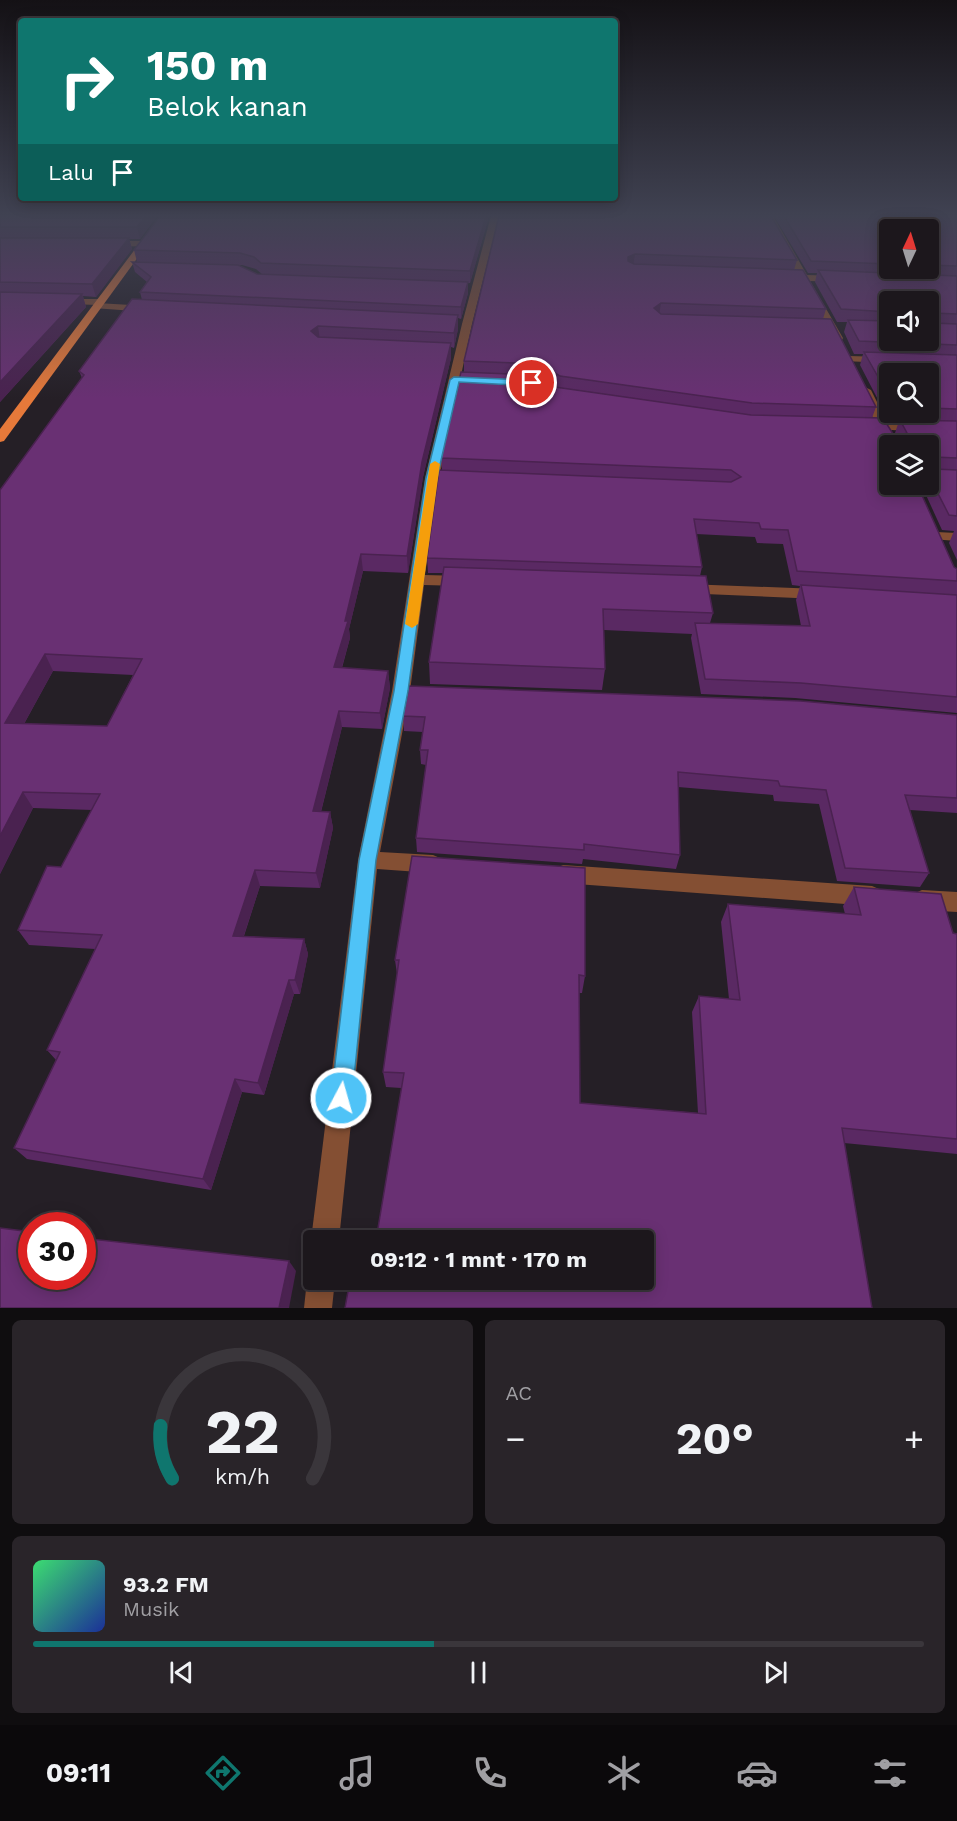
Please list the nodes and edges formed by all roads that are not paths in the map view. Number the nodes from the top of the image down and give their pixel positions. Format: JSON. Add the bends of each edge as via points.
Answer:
{"nodes":[{"id":1,"x":123,"y":277,"type":"edge"},
{"id":2,"x":475,"y":277,"type":"edge"},
{"id":3,"x":804,"y":277,"type":"joint"},
{"id":4,"x":851,"y":279,"type":"edge"},
{"id":5,"x":53,"y":301,"type":"edge"},
{"id":6,"x":99,"y":304,"type":"junction"},
{"id":7,"x":157,"y":309,"type":"edge"},
{"id":8,"x":892,"y":360,"type":"edge"},
{"id":9,"x":854,"y":368,"type":"junction"},
{"id":10,"x":850,"y":425,"type":"edge"},
{"id":11,"x":884,"y":426,"type":"junction"},
{"id":12,"x":957,"y":429,"type":"edge"},
{"id":13,"x":888,"y":435,"type":"edge"},
{"id":14,"x":0,"y":438,"type":"edge"},
{"id":15,"x":957,"y":537,"type":"edge"},
{"id":16,"x":944,"y":554,"type":"edge"},
{"id":17,"x":418,"y":580,"type":"junction"},
{"id":18,"x":476,"y":582,"type":"edge"},
{"id":19,"x":675,"y":589,"type":"edge"},
{"id":20,"x":838,"y":596,"type":"edge"},
{"id":21,"x":401,"y":691,"type":"junction"},
{"id":22,"x":424,"y":692,"type":"edge"},
{"id":23,"x":368,"y":860,"type":"junction"},
{"id":24,"x":450,"y":866,"type":"edge"},
{"id":25,"x":544,"y":872,"type":"edge"},
{"id":26,"x":957,"y":902,"type":"edge"},
{"id":27,"x":326,"y":1230,"type":"edge"},
{"id":28,"x":320,"y":1290,"type":"edge"},
{"id":29,"x":318,"y":1308,"type":"edge"}],
"edges":[{"from":1,"to":6,"type":"main road"},
{"from":2,"to":17,"type":"street","via":[[454,353],[460,380]]},
{"from":3,"to":4,"type":"street"},
{"from":3,"to":9,"type":"street"},
{"from":5,"to":6,"type":"street"},
{"from":6,"to":7,"type":"street"},
{"from":6,"to":14,"type":"main road"},
{"from":8,"to":9,"type":"street"},
{"from":9,"to":11,"type":"street"},
{"from":10,"to":11,"type":"street"},
{"from":11,"to":12,"type":"street"},
{"from":11,"to":13,"type":"street"},
{"from":15,"to":16,"type":"street","via":[[933,531]]},
{"from":17,"to":18,"type":"street"},
{"from":17,"to":21,"type":"street"},
{"from":19,"to":20,"type":"street"},
{"from":21,"to":22,"type":"street"},
{"from":21,"to":23,"type":"street"},
{"from":23,"to":24,"type":"street"},
{"from":23,"to":27,"type":"street"},
{"from":25,"to":26,"type":"street"},
{"from":28,"to":29,"type":"street"}]}
